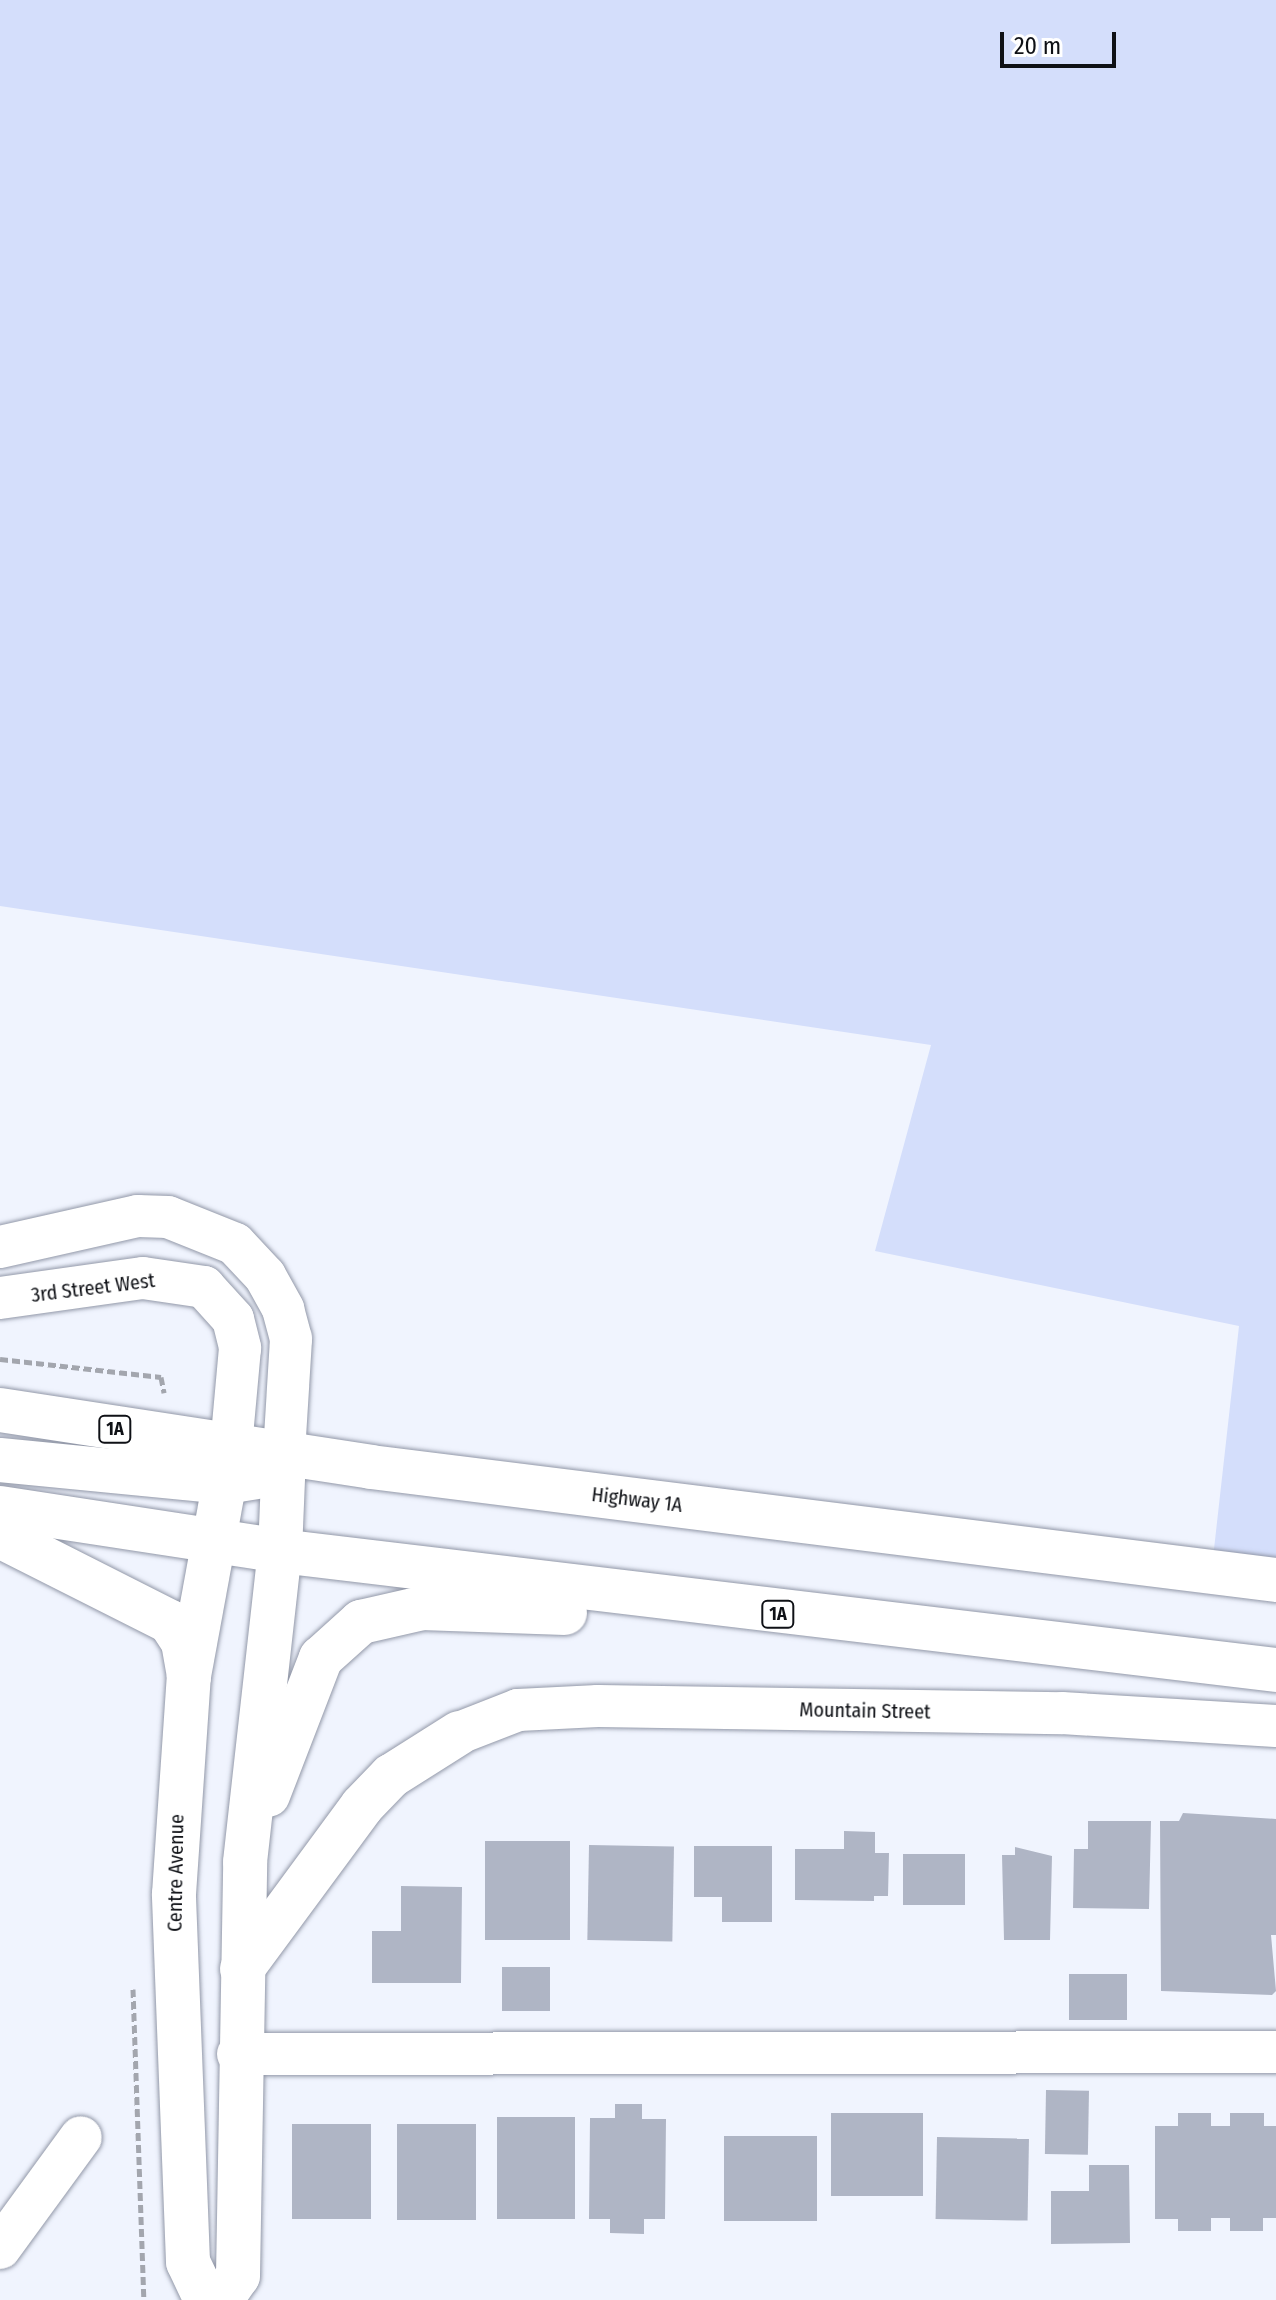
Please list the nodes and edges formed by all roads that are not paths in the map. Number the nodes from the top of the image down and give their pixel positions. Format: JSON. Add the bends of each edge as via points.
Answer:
{"nodes":[{"id":1,"x":0,"y":1247,"type":"edge"},
{"id":2,"x":0,"y":1298,"type":"edge"},
{"id":3,"x":0,"y":1410,"type":"edge"},
{"id":4,"x":284,"y":1455,"type":"junction"},
{"id":5,"x":0,"y":1460,"type":"edge"},
{"id":6,"x":228,"y":1464,"type":"junction"},
{"id":7,"x":0,"y":1508,"type":"edge"},
{"id":8,"x":0,"y":1536,"type":"edge"},
{"id":9,"x":215,"y":1542,"type":"junction"},
{"id":10,"x":280,"y":1551,"type":"junction"},
{"id":11,"x":1276,"y":1580,"type":"edge"},
{"id":12,"x":844,"y":1622,"type":"junction"},
{"id":13,"x":1276,"y":1670,"type":"edge"},
{"id":14,"x":189,"y":1676,"type":"junction"},
{"id":15,"x":1276,"y":1726,"type":"edge"},
{"id":16,"x":459,"y":1733,"type":"joint"},
{"id":17,"x":245,"y":1862,"type":"junction"},
{"id":18,"x":242,"y":1969,"type":"junction"},
{"id":19,"x":1276,"y":2052,"type":"edge"},
{"id":20,"x":238,"y":2054,"type":"junction"},
{"id":21,"x":81,"y":2137,"type":"dead end"},
{"id":22,"x":0,"y":2248,"type":"edge"},
{"id":23,"x":206,"y":2300,"type":"edge"},
{"id":24,"x":221,"y":2300,"type":"edge"}],
"edges":[{"from":1,"to":4,"type":"street","via":[[138,1216],[168,1217],[235,1244],[265,1276],[283,1309],[291,1339]]},
{"from":2,"to":6,"type":"street","name":"3rd Street West","via":[[143,1278],[204,1287],[233,1319],[240,1348]]},
{"from":3,"to":6,"type":"main road","name":"Highway 1A","number":"1A"},
{"from":4,"to":6,"type":"main road","name":"Highway 1A","number":"1A"},
{"from":4,"to":10,"type":"main road"},
{"from":4,"to":11,"type":"main road","name":"Highway 1A","number":"1A"},
{"from":5,"to":6,"type":"main road"},
{"from":6,"to":9,"type":"main road","name":"Centre Avenue"},
{"from":7,"to":9,"type":"main road","number":"1A"},
{"from":8,"to":14,"type":"main road","via":[[170,1622],[183,1642]]},
{"from":9,"to":10,"type":"main road","number":"1A"},
{"from":9,"to":14,"type":"main road","name":"Centre Avenue"},
{"from":10,"to":12,"type":"main road","number":"1A"},
{"from":10,"to":17,"type":"main road"},
{"from":12,"to":13,"type":"main road","number":"1A"},
{"from":12,"to":17,"type":"main road","via":[[422,1608],[361,1622],[332,1644],[309,1681]]},
{"from":14,"to":23,"type":"main road","name":"Centre Avenue","via":[[177,1824],[177,2043],[188,2262]]},
{"from":15,"to":16,"type":"street","name":"Mountain Street","via":[[1062,1713],[598,1706],[518,1710]]},
{"from":16,"to":18,"type":"main road","via":[[391,1776],[362,1806]]},
{"from":17,"to":18,"type":"main road"},
{"from":18,"to":20,"type":"main road"},
{"from":19,"to":20,"type":"street"},
{"from":20,"to":24,"type":"main road","via":[[238,2276]]},
{"from":21,"to":22,"type":"street"}]}
